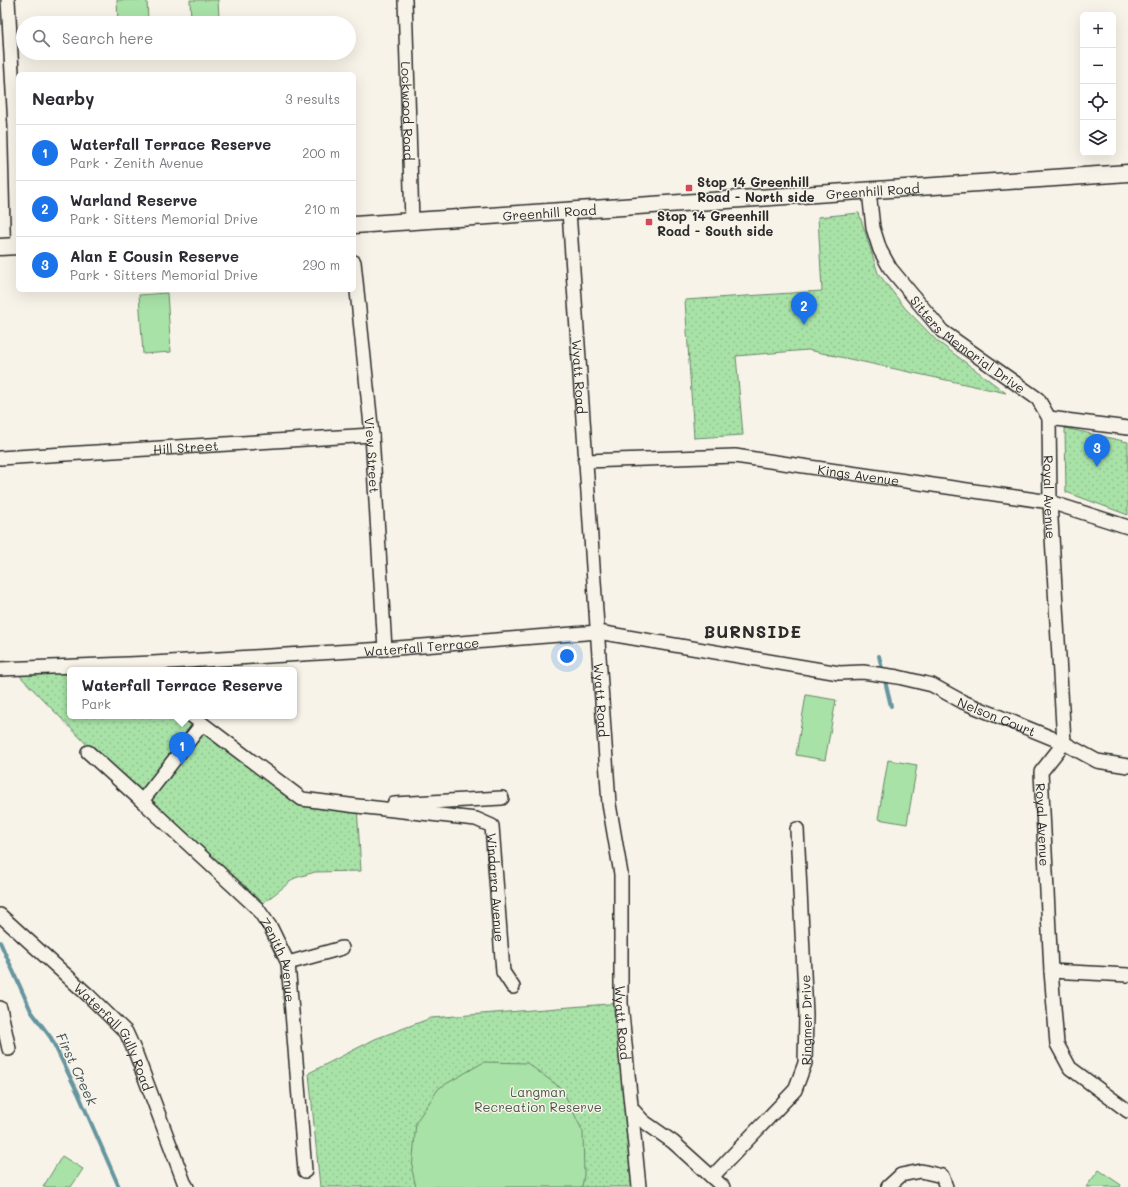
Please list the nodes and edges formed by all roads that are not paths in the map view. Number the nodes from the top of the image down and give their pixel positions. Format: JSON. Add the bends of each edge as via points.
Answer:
{"nodes":[{"id":1,"x":8,"y":0,"type":"edge"},
{"id":2,"x":404,"y":0,"type":"edge"},
{"id":3,"x":6,"y":68,"type":"edge"},
{"id":4,"x":16,"y":167,"type":"edge"},
{"id":5,"x":1128,"y":173,"type":"edge"},
{"id":6,"x":869,"y":191,"type":"junction"},
{"id":7,"x":569,"y":211,"type":"junction"},
{"id":8,"x":412,"y":222,"type":"junction"},
{"id":9,"x":356,"y":225,"type":"edge"},
{"id":10,"x":16,"y":246,"type":"edge"},
{"id":11,"x":0,"y":247,"type":"edge"},
{"id":12,"x":356,"y":281,"type":"edge"},
{"id":13,"x":1049,"y":418,"type":"junction"},
{"id":14,"x":1128,"y":428,"type":"edge"},
{"id":15,"x":372,"y":435,"type":"junction"},
{"id":16,"x":0,"y":458,"type":"edge"},
{"id":17,"x":585,"y":461,"type":"junction"},
{"id":18,"x":1050,"y":502,"type":"junction"},
{"id":19,"x":1128,"y":527,"type":"edge"},
{"id":20,"x":598,"y":632,"type":"junction"},
{"id":21,"x":385,"y":649,"type":"junction"},
{"id":22,"x":154,"y":666,"type":"edge"},
{"id":23,"x":67,"y":667,"type":"edge"},
{"id":24,"x":77,"y":667,"type":"edge"},
{"id":25,"x":0,"y":668,"type":"edge"},
{"id":26,"x":893,"y":676,"type":"joint"},
{"id":27,"x":197,"y":720,"type":"edge"},
{"id":28,"x":1064,"y":743,"type":"junction"},
{"id":29,"x":88,"y":752,"type":"dead end"},
{"id":30,"x":1128,"y":766,"type":"edge"},
{"id":31,"x":502,"y":798,"type":"dead end"},
{"id":32,"x":142,"y":801,"type":"junction"},
{"id":33,"x":357,"y":806,"type":"junction"},
{"id":34,"x":797,"y":829,"type":"dead end"},
{"id":35,"x":0,"y":917,"type":"edge"},
{"id":36,"x":342,"y":948,"type":"dead end"},
{"id":37,"x":288,"y":963,"type":"junction"},
{"id":38,"x":1051,"y":971,"type":"junction"},
{"id":39,"x":1128,"y":975,"type":"edge"},
{"id":40,"x":513,"y":987,"type":"dead end"},
{"id":41,"x":0,"y":1008,"type":"edge"},
{"id":42,"x":9,"y":1049,"type":"dead end"},
{"id":43,"x":632,"y":1109,"type":"junction"},
{"id":44,"x":1128,"y":1111,"type":"edge"},
{"id":45,"x":305,"y":1171,"type":"dead end"},
{"id":46,"x":712,"y":1177,"type":"junction"},
{"id":47,"x":187,"y":1187,"type":"edge"},
{"id":48,"x":639,"y":1187,"type":"edge"},
{"id":49,"x":723,"y":1187,"type":"edge"},
{"id":50,"x":888,"y":1187,"type":"edge"},
{"id":51,"x":946,"y":1187,"type":"edge"}],
"edges":[{"from":1,"to":3,"type":"street"},
{"from":2,"to":8,"type":"street","name":"Lockwood Road"},
{"from":3,"to":4,"type":"street","via":[[15,127]]},
{"from":5,"to":6,"type":"main road","name":"Greenhill Road"},
{"from":6,"to":7,"type":"main road","name":"Greenhill Road"},
{"from":6,"to":13,"type":"street","name":"Sitters Memorial Drive","via":[[874,228],[880,250],[890,268],[942,331],[1038,399]]},
{"from":7,"to":8,"type":"main road","name":"Greenhill Road"},
{"from":7,"to":17,"type":"street","name":"Wyatt Road"},
{"from":8,"to":9,"type":"main road","name":"Greenhill Road"},
{"from":10,"to":11,"type":"main road"},
{"from":12,"to":15,"type":"street","name":"View Street"},
{"from":13,"to":14,"type":"street"},
{"from":13,"to":18,"type":"street","name":"Royal Avenue"},
{"from":15,"to":16,"type":"street","name":"Hill Street"},
{"from":15,"to":21,"type":"street","name":"View Street"},
{"from":17,"to":18,"type":"street","name":"Kings Avenue","via":[[735,456]]},
{"from":17,"to":20,"type":"street","name":"Wyatt Road"},
{"from":18,"to":19,"type":"street","name":"Kings Avenue"},
{"from":18,"to":28,"type":"street","name":"Royal Avenue"},
{"from":20,"to":21,"type":"street","name":"Waterfall Terrace"},
{"from":20,"to":26,"type":"street","name":"Waterfall Terrace","via":[[839,673],[863,672]]},
{"from":20,"to":43,"type":"street","name":"Wyatt Road","via":[[610,804],[621,874],[621,1003]]},
{"from":21,"to":22,"type":"street","name":"Waterfall Terrace"},
{"from":22,"to":24,"type":"street","name":"Waterfall Terrace"},
{"from":23,"to":25,"type":"street","name":"Waterfall Terrace"},
{"from":26,"to":28,"type":"street","name":"Nelson Court","via":[[932,685],[963,702]]},
{"from":27,"to":32,"type":"street"},
{"from":27,"to":33,"type":"street","name":"Windarra Avenue","via":[[302,799]]},
{"from":28,"to":30,"type":"street","name":"Nelson Court","via":[[1097,761]]},
{"from":28,"to":38,"type":"street","name":"Royal Avenue","via":[[1041,772]]},
{"from":29,"to":32,"type":"street","name":"Zenith Avenue"},
{"from":31,"to":33,"type":"street","name":"Windarra Avenue"},
{"from":32,"to":37,"type":"street","name":"Zenith Avenue","via":[[256,908],[271,928]]},
{"from":33,"to":40,"type":"street","name":"Windarra Avenue","via":[[476,819],[492,826],[503,972]]},
{"from":34,"to":46,"type":"street","name":"Ringmer Drive","via":[[806,1014],[804,1063],[795,1090]]},
{"from":35,"to":47,"type":"street","name":"Waterfall Gully Road","via":[[126,1032]]},
{"from":36,"to":37,"type":"street"},
{"from":37,"to":45,"type":"street","name":"Zenith Avenue"},
{"from":38,"to":39,"type":"street"},
{"from":38,"to":44,"type":"street","name":"Royal Avenue","via":[[1057,1044],[1070,1068]]},
{"from":41,"to":42,"type":"street"},
{"from":43,"to":46,"type":"street","via":[[642,1121],[673,1142]]},
{"from":43,"to":48,"type":"street","name":"Wyatt Road"},
{"from":46,"to":49,"type":"street"},
{"from":50,"to":51,"type":"street","via":[[901,1175],[921,1171],[942,1176]]}]}
